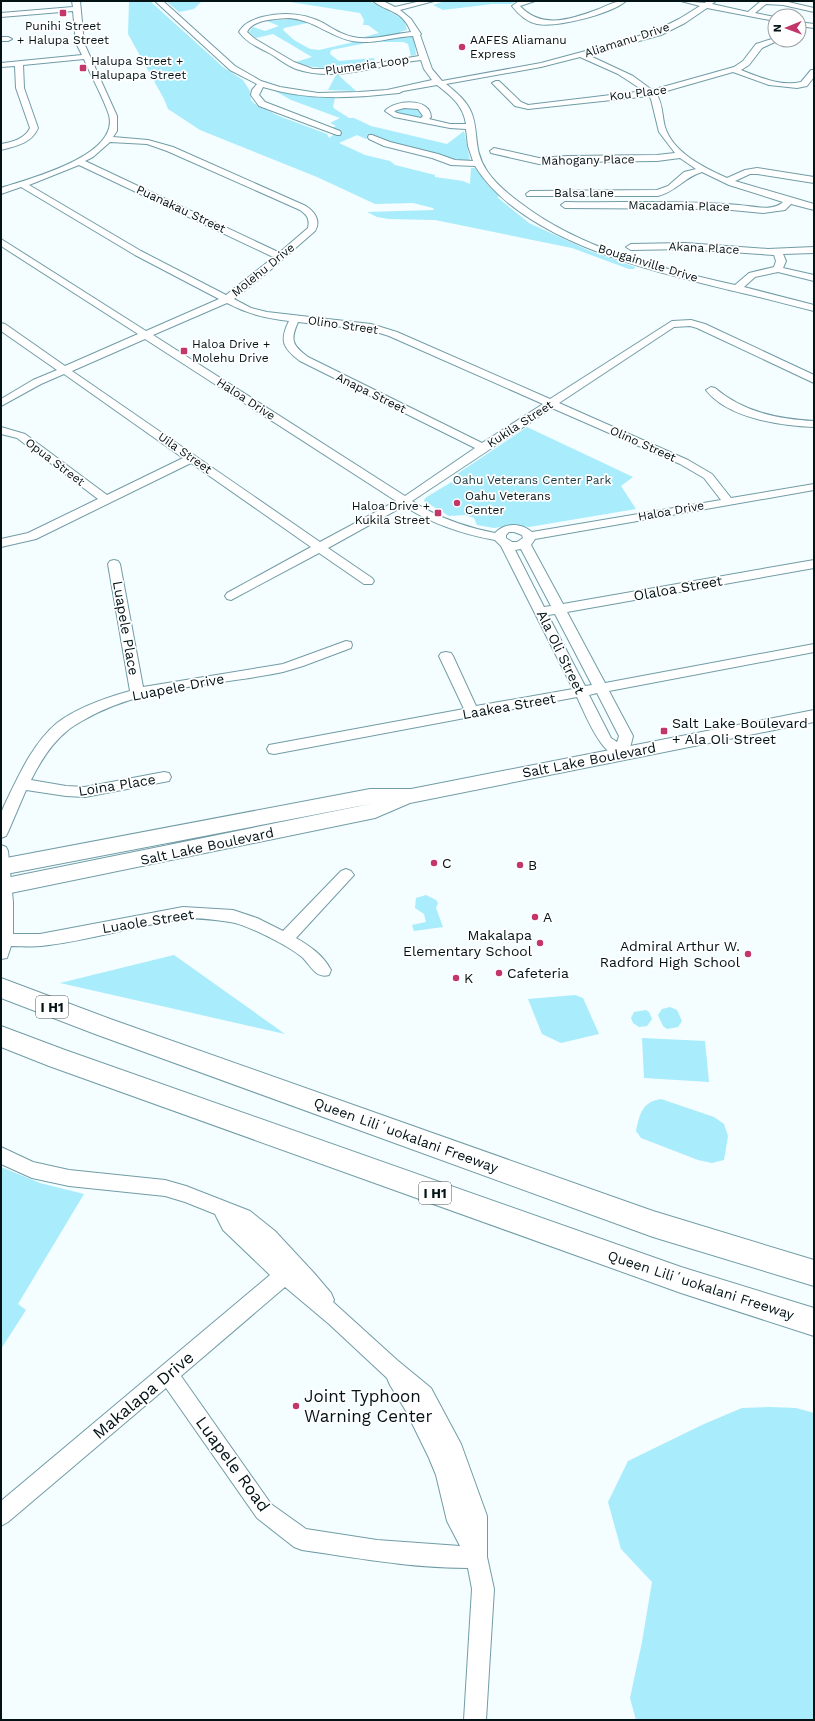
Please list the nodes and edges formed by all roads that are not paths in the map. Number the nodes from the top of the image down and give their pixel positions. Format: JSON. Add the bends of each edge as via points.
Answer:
{"nodes":[{"id":1,"x":159,"y":1,"type":"edge"},
{"id":2,"x":377,"y":1,"type":"edge"},
{"id":3,"x":428,"y":1,"type":"edge"},
{"id":4,"x":531,"y":1,"type":"edge"},
{"id":5,"x":622,"y":1,"type":"edge"},
{"id":6,"x":685,"y":1,"type":"edge"},
{"id":7,"x":695,"y":1,"type":"edge"},
{"id":8,"x":709,"y":3,"type":"edge"},
{"id":9,"x":76,"y":5,"type":"edge"},
{"id":10,"x":394,"y":9,"type":"junction"},
{"id":11,"x":814,"y":10,"type":"edge"},
{"id":12,"x":750,"y":14,"type":"junction"},
{"id":13,"x":1,"y":15,"type":"edge"},
{"id":14,"x":767,"y":17,"type":"edge"},
{"id":15,"x":417,"y":34,"type":"junction"},
{"id":16,"x":767,"y":43,"type":"edge"},
{"id":17,"x":581,"y":55,"type":"junction"},
{"id":18,"x":86,"y":57,"type":"junction"},
{"id":19,"x":423,"y":58,"type":"junction"},
{"id":20,"x":19,"y":64,"type":"junction"},
{"id":21,"x":1,"y":65,"type":"edge"},
{"id":22,"x":734,"y":70,"type":"junction"},
{"id":23,"x":814,"y":72,"type":"edge"},
{"id":24,"x":445,"y":82,"type":"junction"},
{"id":25,"x":262,"y":83,"type":"junction"},
{"id":26,"x":496,"y":83,"type":"dead end"},
{"id":27,"x":651,"y":93,"type":"junction"},
{"id":28,"x":422,"y":121,"type":"dead end"},
{"id":29,"x":470,"y":124,"type":"junction"},
{"id":30,"x":336,"y":129,"type":"dead end"},
{"id":31,"x":372,"y":137,"type":"dead end"},
{"id":32,"x":110,"y":139,"type":"junction"},
{"id":33,"x":1,"y":147,"type":"edge"},
{"id":34,"x":494,"y":151,"type":"dead end"},
{"id":35,"x":682,"y":155,"type":"junction"},
{"id":36,"x":80,"y":162,"type":"junction"},
{"id":37,"x":479,"y":164,"type":"junction"},
{"id":38,"x":703,"y":169,"type":"junction"},
{"id":39,"x":814,"y":180,"type":"edge"},
{"id":40,"x":727,"y":181,"type":"junction"},
{"id":41,"x":22,"y":184,"type":"junction"},
{"id":42,"x":1,"y":191,"type":"edge"},
{"id":43,"x":530,"y":194,"type":"dead end"},
{"id":44,"x":790,"y":200,"type":"junction"},
{"id":45,"x":565,"y":205,"type":"dead end"},
{"id":46,"x":814,"y":207,"type":"edge"},
{"id":47,"x":1,"y":242,"type":"edge"},
{"id":48,"x":631,"y":247,"type":"dead end"},
{"id":49,"x":814,"y":250,"type":"edge"},
{"id":50,"x":777,"y":251,"type":"junction"},
{"id":51,"x":282,"y":255,"type":"junction"},
{"id":52,"x":778,"y":269,"type":"junction"},
{"id":53,"x":814,"y":278,"type":"edge"},
{"id":54,"x":738,"y":288,"type":"junction"},
{"id":55,"x":227,"y":299,"type":"junction"},
{"id":56,"x":814,"y":308,"type":"edge"},
{"id":57,"x":295,"y":318,"type":"junction"},
{"id":58,"x":1,"y":326,"type":"edge"},
{"id":59,"x":145,"y":335,"type":"junction"},
{"id":60,"x":64,"y":370,"type":"junction"},
{"id":61,"x":814,"y":380,"type":"edge"},
{"id":62,"x":711,"y":390,"type":"dead end"},
{"id":63,"x":1,"y":403,"type":"edge"},
{"id":64,"x":551,"y":403,"type":"junction"},
{"id":65,"x":814,"y":424,"type":"edge"},
{"id":66,"x":1,"y":430,"type":"edge"},
{"id":67,"x":483,"y":448,"type":"junction"},
{"id":68,"x":192,"y":458,"type":"junction"},
{"id":69,"x":814,"y":487,"type":"edge"},
{"id":70,"x":107,"y":500,"type":"junction"},
{"id":71,"x":405,"y":501,"type":"junction"},
{"id":72,"x":728,"y":501,"type":"junction"},
{"id":73,"x":527,"y":540,"type":"junction"},
{"id":74,"x":503,"y":541,"type":"junction"},
{"id":75,"x":1,"y":543,"type":"edge"},
{"id":76,"x":321,"y":548,"type":"junction"},
{"id":77,"x":114,"y":564,"type":"dead end"},
{"id":78,"x":814,"y":564,"type":"edge"},
{"id":79,"x":368,"y":581,"type":"dead end"},
{"id":80,"x":231,"y":596,"type":"dead end"},
{"id":81,"x":560,"y":609,"type":"junction"},
{"id":82,"x":541,"y":612,"type":"junction"},
{"id":83,"x":346,"y":645,"type":"dead end"},
{"id":84,"x":814,"y":648,"type":"edge"},
{"id":85,"x":446,"y":656,"type":"dead end"},
{"id":86,"x":602,"y":688,"type":"junction"},
{"id":87,"x":581,"y":692,"type":"junction"},
{"id":88,"x":137,"y":693,"type":"junction"},
{"id":89,"x":472,"y":712,"type":"junction"},
{"id":90,"x":814,"y":716,"type":"edge"},
{"id":91,"x":274,"y":749,"type":"dead end"},
{"id":92,"x":623,"y":753,"type":"junction"},
{"id":93,"x":164,"y":777,"type":"dead end"},
{"id":94,"x":23,"y":784,"type":"junction"},
{"id":95,"x":1,"y":832,"type":"edge"},
{"id":96,"x":2,"y":872,"type":"edge"},
{"id":97,"x":346,"y":875,"type":"dead end"},
{"id":98,"x":285,"y":939,"type":"junction"},
{"id":99,"x":3,"y":946,"type":"edge"},
{"id":100,"x":323,"y":970,"type":"dead end"},
{"id":101,"x":1,"y":988,"type":"edge"},
{"id":102,"x":1,"y":1036,"type":"edge"},
{"id":103,"x":1,"y":1155,"type":"edge"},
{"id":104,"x":222,"y":1209,"type":"junction"},
{"id":105,"x":814,"y":1273,"type":"edge"},
{"id":106,"x":284,"y":1274,"type":"junction"},
{"id":107,"x":336,"y":1317,"type":"junction"},
{"id":108,"x":814,"y":1322,"type":"edge"},
{"id":109,"x":168,"y":1374,"type":"junction"},
{"id":110,"x":1,"y":1515,"type":"edge"},
{"id":111,"x":476,"y":1557,"type":"junction"},
{"id":112,"x":474,"y":1720,"type":"edge"}],
"edges":[{"from":1,"to":25,"type":"street","via":[[234,69]]},
{"from":2,"to":10,"type":"street","name":"Bougainville Drive"},
{"from":3,"to":10,"type":"street"},
{"from":4,"to":5,"type":"street","via":[[516,6],[534,21],[546,23],[593,13]]},
{"from":6,"to":8,"type":"street"},
{"from":7,"to":8,"type":"street"},
{"from":8,"to":12,"type":"street"},
{"from":8,"to":17,"type":"street","name":"Aliamanu Drive","via":[[682,21],[658,32]]},
{"from":9,"to":13,"type":"street"},
{"from":9,"to":18,"type":"street","via":[[80,43]]},
{"from":10,"to":15,"type":"street","name":"Bougainville Drive","via":[[408,19]]},
{"from":11,"to":12,"type":"street","via":[[773,1],[763,3]]},
{"from":12,"to":14,"type":"street"},
{"from":15,"to":19,"type":"street","name":"Bougainville Drive"},
{"from":15,"to":19,"type":"street","name":"Plumeria Loop","via":[[401,34],[378,40],[353,40],[311,20],[288,17],[256,22],[248,25],[243,32],[293,64],[317,71],[347,70],[396,60]]},
{"from":16,"to":22,"type":"street","name":"Kou Place","via":[[758,46],[746,63]]},
{"from":17,"to":24,"type":"street","name":"Aliamanu Drive","via":[[541,65]]},
{"from":17,"to":27,"type":"street","via":[[635,81]]},
{"from":18,"to":20,"type":"street"},
{"from":18,"to":32,"type":"street","via":[[115,120]]},
{"from":19,"to":24,"type":"street","name":"Bougainville Drive","via":[[428,69]]},
{"from":20,"to":21,"type":"street"},
{"from":20,"to":33,"type":"street","via":[[20,88],[34,128],[22,140]]},
{"from":22,"to":23,"type":"street","via":[[760,80],[793,86],[804,84]]},
{"from":22,"to":27,"type":"street","name":"Kou Place"},
{"from":24,"to":25,"type":"street","name":"Aliamanu Drive","via":[[352,95],[294,91]]},
{"from":24,"to":29,"type":"street","name":"Bougainville Drive","via":[[466,109]]},
{"from":25,"to":30,"type":"street","via":[[255,95],[262,104],[328,130]]},
{"from":26,"to":27,"type":"street","name":"Kou Place","via":[[519,105],[531,107]]},
{"from":27,"to":35,"type":"street","via":[[655,98],[664,136]]},
{"from":28,"to":29,"type":"street","via":[[450,126]]},
{"from":29,"to":37,"type":"street","name":"Bougainville Drive","via":[[472,146]]},
{"from":31,"to":37,"type":"street","via":[[381,142],[450,162]]},
{"from":32,"to":36,"type":"street"},
{"from":32,"to":51,"type":"street","name":"Molehu Drive","via":[[162,145],[306,211],[313,220],[312,229]]},
{"from":34,"to":35,"type":"street","name":"Mahogany Place","via":[[542,161]]},
{"from":35,"to":38,"type":"street"},
{"from":36,"to":41,"type":"street"},
{"from":36,"to":51,"type":"street","name":"Puanakau Street","via":[[274,254]]},
{"from":37,"to":54,"type":"street","name":"Bougainville Drive","via":[[494,185],[511,201],[567,236],[628,260]]},
{"from":38,"to":40,"type":"street"},
{"from":38,"to":43,"type":"street","name":"Balsa lane","via":[[687,174],[669,189],[655,193]]},
{"from":39,"to":40,"type":"street","via":[[757,171]]},
{"from":40,"to":44,"type":"street"},
{"from":41,"to":42,"type":"street"},
{"from":41,"to":55,"type":"street","name":"Olino Street","via":[[138,253]]},
{"from":44,"to":45,"type":"street","name":"Macadamia Place","via":[[782,208],[763,210],[721,206]]},
{"from":44,"to":46,"type":"street"},
{"from":47,"to":59,"type":"street","name":"Haloa Drive"},
{"from":48,"to":50,"type":"street","name":"Akana Place","via":[[685,246]]},
{"from":49,"to":50,"type":"street","name":"Akana Place"},
{"from":50,"to":52,"type":"street","via":[[781,261]]},
{"from":51,"to":55,"type":"street","name":"Molehu Drive"},
{"from":52,"to":53,"type":"street"},
{"from":52,"to":54,"type":"street","via":[[748,276]]},
{"from":54,"to":56,"type":"street","name":"Bougainville Drive"},
{"from":55,"to":57,"type":"street","name":"Olino Street","via":[[254,312]]},
{"from":55,"to":59,"type":"street","name":"Molehu Drive"},
{"from":57,"to":64,"type":"street","name":"Olino Street","via":[[386,331]]},
{"from":57,"to":67,"type":"street","name":"Anapa Street","via":[[287,335],[288,343],[304,360]]},
{"from":58,"to":60,"type":"street","name":"Uila Street"},
{"from":59,"to":60,"type":"street","name":"Molehu Drive"},
{"from":59,"to":71,"type":"street","name":"Haloa Drive"},
{"from":60,"to":63,"type":"street","name":"Molehu Drive","via":[[23,388]]},
{"from":60,"to":68,"type":"street","name":"Uila Street"},
{"from":61,"to":64,"type":"street","name":"Kukila Street","via":[[701,326],[682,323],[666,327]]},
{"from":62,"to":65,"type":"street","via":[[726,402],[763,417],[792,423]]},
{"from":64,"to":67,"type":"street","name":"Kukila Street"},
{"from":64,"to":72,"type":"street","name":"Olino Street","via":[[692,466],[708,476]]},
{"from":66,"to":70,"type":"street","name":"Opua Street","via":[[21,436]]},
{"from":67,"to":71,"type":"street","name":"Kukila Street"},
{"from":68,"to":70,"type":"street"},
{"from":68,"to":76,"type":"street","name":"Uila Street"},
{"from":69,"to":72,"type":"street","name":"Haloa Drive"},
{"from":70,"to":75,"type":"street","via":[[32,536]]},
{"from":71,"to":74,"type":"street","name":"Haloa Drive","via":[[446,525]]},
{"from":71,"to":76,"type":"street","name":"Kukila Street"},
{"from":72,"to":73,"type":"street","name":"Haloa Drive"},
{"from":73,"to":74,"type":"street","name":"Haloa Drive","via":[[518,546]]},
{"from":73,"to":74,"type":"street","via":[[524,530],[510,528],[502,531]]},
{"from":73,"to":81,"type":"street","name":"Ala Oli Street"},
{"from":74,"to":82,"type":"street","name":"Ala Oli Street"},
{"from":76,"to":79,"type":"street","name":"Uila Street"},
{"from":76,"to":80,"type":"street","name":"Kukila Street"},
{"from":77,"to":88,"type":"street","name":"Luapele Place"},
{"from":78,"to":81,"type":"street","name":"Olaloa Street"},
{"from":81,"to":82,"type":"street","name":"Olaloa Street"},
{"from":81,"to":86,"type":"street","name":"Ala Oli Street"},
{"from":82,"to":87,"type":"street","name":"Ala Oli Street"},
{"from":83,"to":88,"type":"street","name":"Luapele Drive","via":[[284,668]]},
{"from":84,"to":86,"type":"street","name":"Laakea Street"},
{"from":85,"to":89,"type":"street"},
{"from":86,"to":87,"type":"street","name":"Laakea Street"},
{"from":86,"to":92,"type":"street","name":"Ala Oli Street","via":[[626,736]]},
{"from":87,"to":89,"type":"street","name":"Laakea Street"},
{"from":87,"to":92,"type":"street","name":"Ala Oli Street","via":[[606,741]]},
{"from":88,"to":94,"type":"street","name":"Luapele Drive","via":[[96,707],[62,727],[39,754]]},
{"from":89,"to":91,"type":"street","name":"Laakea Street"},
{"from":90,"to":92,"type":"main road","name":"Salt Lake Boulevard"},
{"from":92,"to":96,"type":"main road","name":"Salt Lake Boulevard","via":[[411,796],[375,811]]},
{"from":93,"to":94,"type":"street","name":"Loina Place","via":[[85,792],[66,792]]},
{"from":94,"to":95,"type":"street","name":"Luapele Drive","via":[[8,810]]},
{"from":96,"to":99,"type":"street"},
{"from":97,"to":98,"type":"street"},
{"from":98,"to":99,"type":"street","name":"Luaole Street","via":[[233,916],[183,913]]},
{"from":98,"to":100,"type":"street","name":"Luaole Street","via":[[308,953]]},
{"from":101,"to":105,"type":"highway","name":"Queen Liliʻuokalani Freeway","number":"I H1","via":[[653,1224]]},
{"from":102,"to":108,"type":"highway","name":"Queen Liliʻuokalani Freeway","number":"I H1","via":[[681,1280]]},
{"from":103,"to":104,"type":"street","via":[[38,1171],[70,1178],[165,1188]]},
{"from":104,"to":106,"type":"street","via":[[229,1224]]},
{"from":104,"to":107,"type":"street","via":[[244,1217],[268,1237],[307,1279]]},
{"from":106,"to":107,"type":"street"},
{"from":106,"to":109,"type":"street","name":"Makalapa Drive"},
{"from":107,"to":111,"type":"street","via":[[390,1367],[413,1404],[446,1475],[458,1521]]},
{"from":109,"to":110,"type":"street","name":"Makalapa Drive"},
{"from":109,"to":111,"type":"street","name":"Luapele Road","via":[[264,1511],[302,1539],[377,1551]]},
{"from":111,"to":112,"type":"street","via":[[483,1589]]}]}
